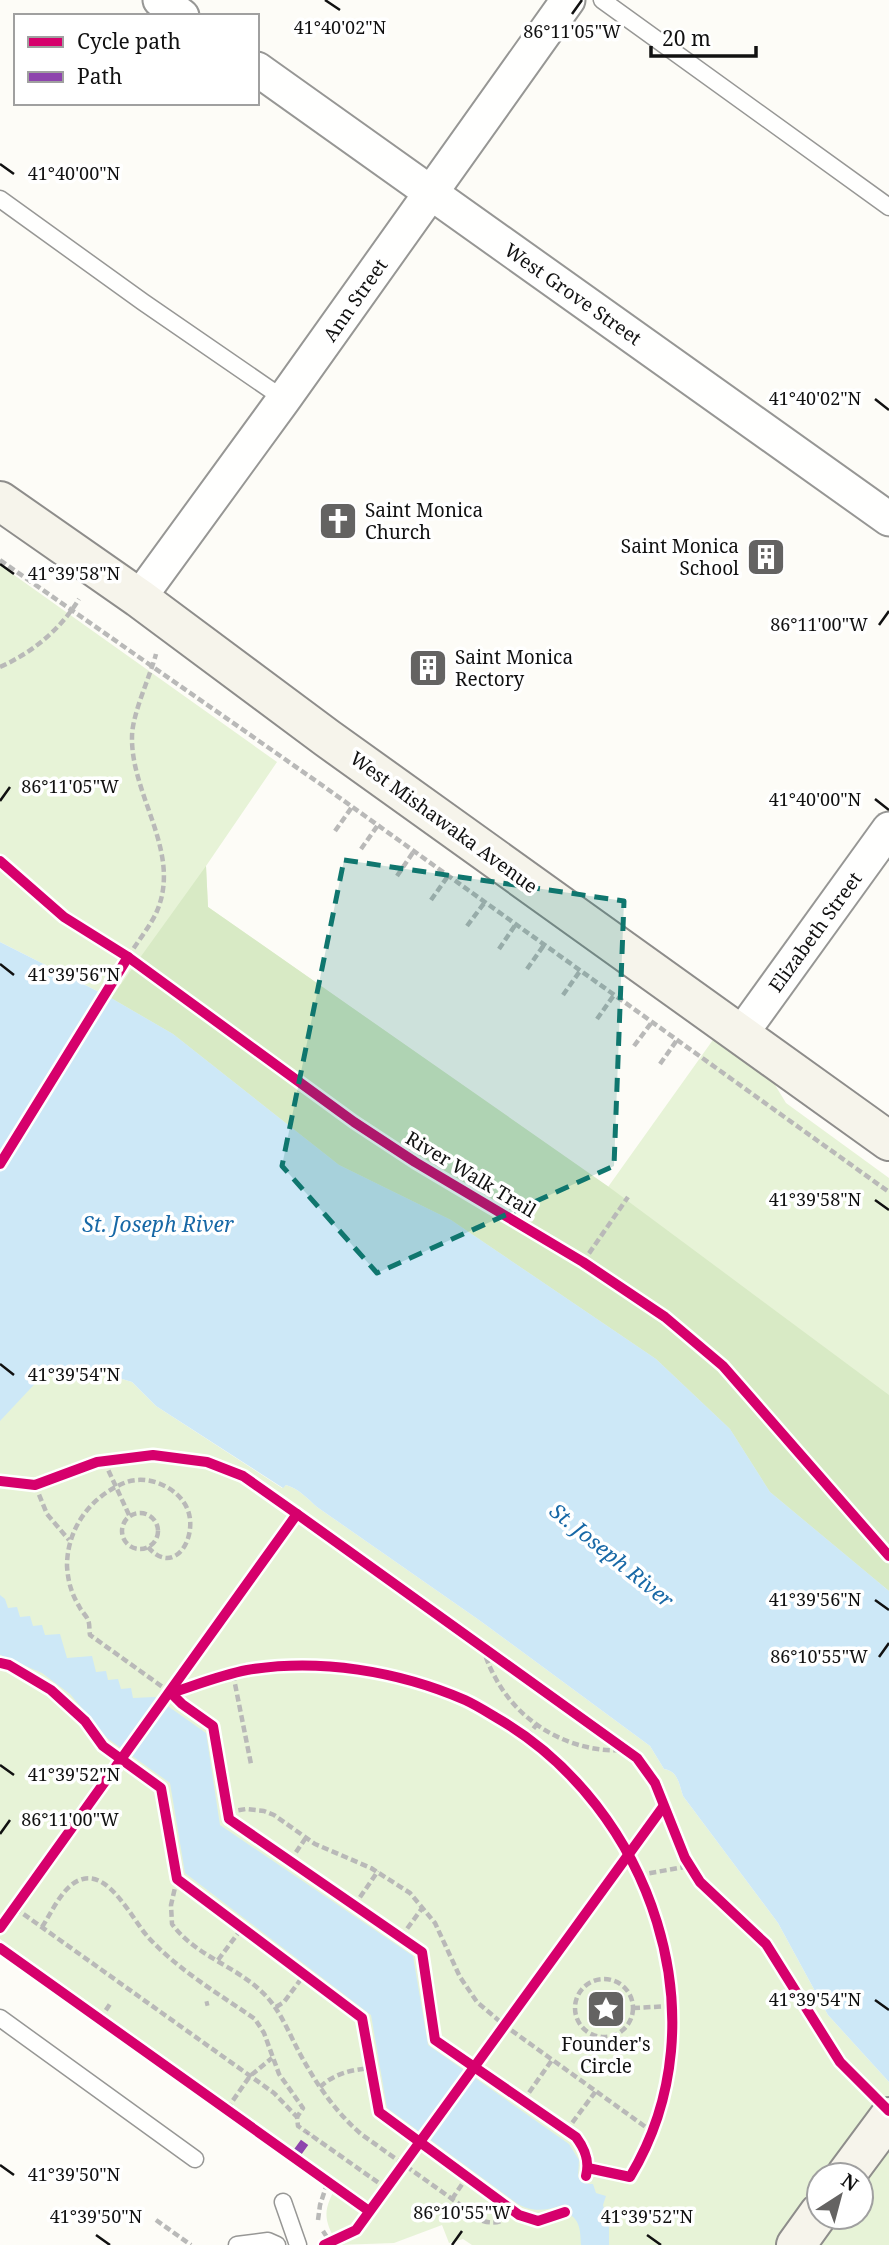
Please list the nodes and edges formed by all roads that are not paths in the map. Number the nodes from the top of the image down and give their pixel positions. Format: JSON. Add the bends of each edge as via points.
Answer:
{"nodes":[{"id":1,"x":160,"y":0,"type":"edge"},
{"id":2,"x":569,"y":0,"type":"edge"},
{"id":3,"x":603,"y":0,"type":"edge"},
{"id":4,"x":179,"y":14,"type":"edge"},
{"id":5,"x":259,"y":70,"type":"edge"},
{"id":6,"x":430,"y":193,"type":"junction"},
{"id":7,"x":0,"y":199,"type":"edge"},
{"id":8,"x":889,"y":207,"type":"edge"},
{"id":9,"x":284,"y":399,"type":"junction"},
{"id":10,"x":0,"y":501,"type":"edge"},
{"id":11,"x":889,"y":519,"type":"edge"},
{"id":12,"x":139,"y":598,"type":"junction"},
{"id":13,"x":889,"y":829,"type":"edge"},
{"id":14,"x":741,"y":1034,"type":"junction"},
{"id":15,"x":889,"y":1141,"type":"edge"},
{"id":16,"x":0,"y":2018,"type":"edge"},
{"id":17,"x":889,"y":2117,"type":"edge"},
{"id":18,"x":195,"y":2159,"type":"dead end"},
{"id":19,"x":857,"y":2161,"type":"edge"},
{"id":20,"x":283,"y":2202,"type":"dead end"},
{"id":21,"x":237,"y":2245,"type":"edge"},
{"id":22,"x":277,"y":2245,"type":"edge"},
{"id":23,"x":298,"y":2245,"type":"edge"}],
"edges":[{"from":1,"to":4,"type":"street"},
{"from":2,"to":6,"type":"street","name":"Ann Street"},
{"from":3,"to":8,"type":"lane"},
{"from":5,"to":6,"type":"street","name":"West Grove Street"},
{"from":6,"to":9,"type":"street","name":"Ann Street"},
{"from":6,"to":11,"type":"street","name":"West Grove Street"},
{"from":7,"to":9,"type":"lane"},
{"from":9,"to":12,"type":"street","name":"Ann Street"},
{"from":10,"to":12,"type":"main road","name":"West Mishawaka Avenue"},
{"from":12,"to":14,"type":"main road","name":"West Mishawaka Avenue"},
{"from":13,"to":14,"type":"street","name":"Elizabeth Street"},
{"from":14,"to":15,"type":"main road","name":"West Mishawaka Avenue"},
{"from":16,"to":18,"type":"lane"},
{"from":17,"to":19,"type":"main road"},
{"from":20,"to":23,"type":"lane"},
{"from":21,"to":22,"type":"lane","via":[[268,2241]]}]}
